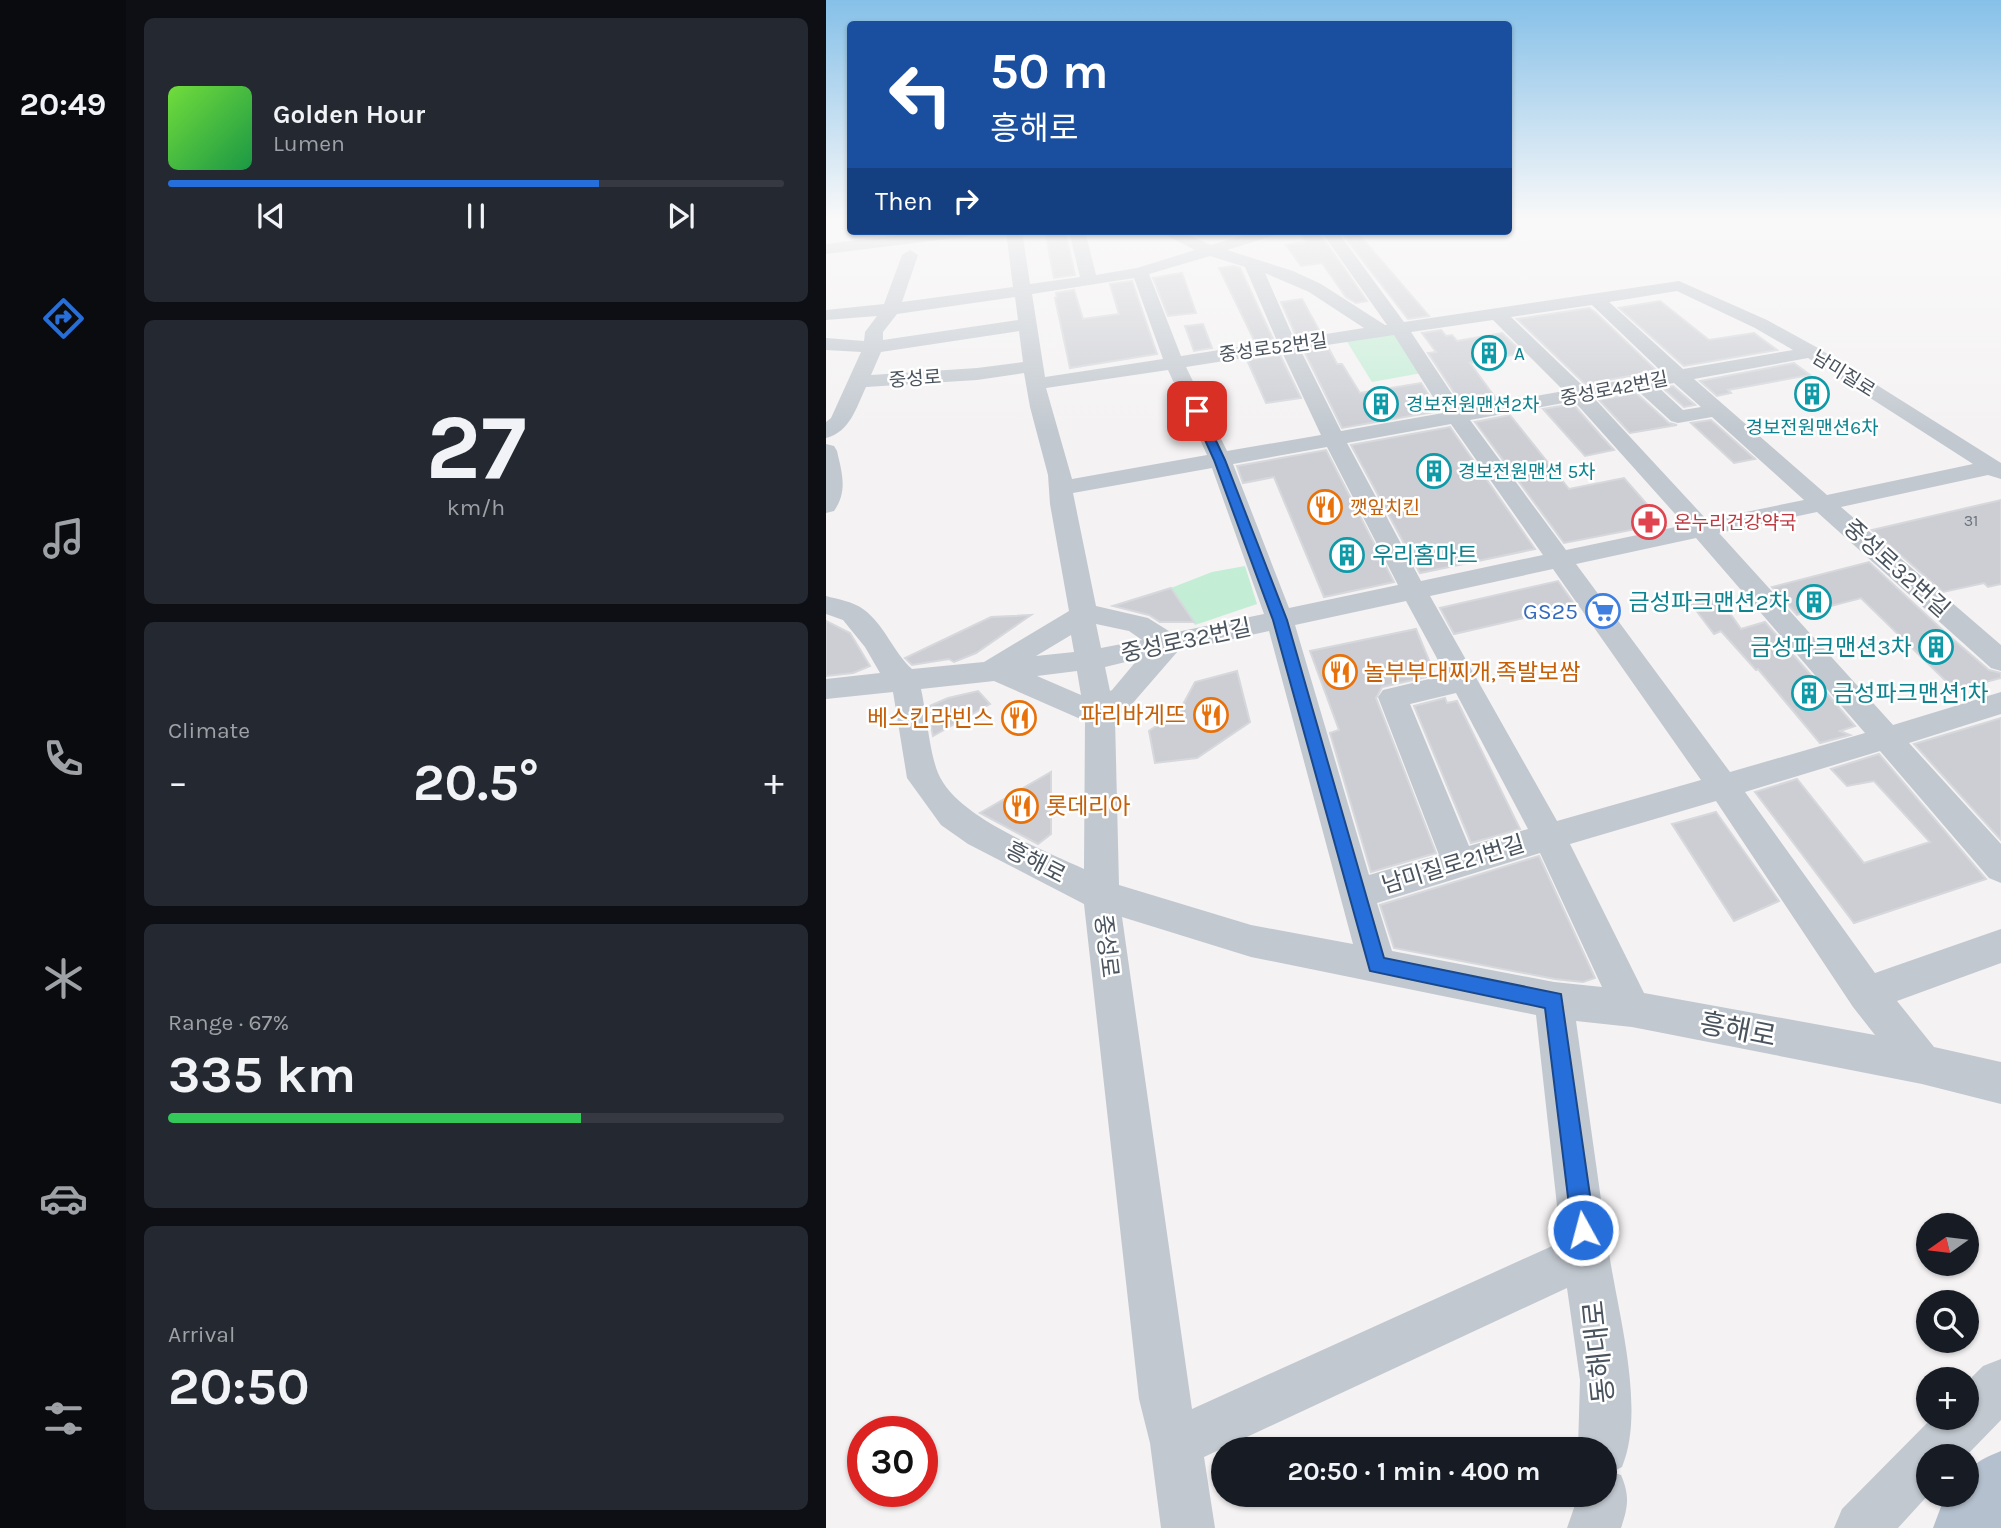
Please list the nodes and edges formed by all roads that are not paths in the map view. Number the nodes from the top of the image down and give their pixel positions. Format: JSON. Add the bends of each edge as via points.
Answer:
{"nodes":[{"id":1,"x":898,"y":290,"type":"edge"},
{"id":2,"x":1028,"y":290,"type":"edge"},
{"id":3,"x":1147,"y":290,"type":"edge"},
{"id":4,"x":1263,"y":290,"type":"edge"},
{"id":5,"x":1319,"y":290,"type":"edge"},
{"id":6,"x":1365,"y":290,"type":"edge"},
{"id":7,"x":1649,"y":290,"type":"edge"},
{"id":8,"x":1688,"y":290,"type":"edge"},
{"id":9,"x":1023,"y":291,"type":"junction"},
{"id":10,"x":1595,"y":298,"type":"junction"},
{"id":11,"x":891,"y":309,"type":"junction"},
{"id":12,"x":1497,"y":313,"type":"junction"},
{"id":13,"x":826,"y":315,"type":"edge"},
{"id":14,"x":1328,"y":316,"type":"dead end"},
{"id":15,"x":1026,"y":324,"type":"junction"},
{"id":16,"x":1390,"y":330,"type":"junction"},
{"id":17,"x":1343,"y":337,"type":"junction"},
{"id":18,"x":826,"y":344,"type":"edge"},
{"id":19,"x":1287,"y":346,"type":"junction"},
{"id":20,"x":873,"y":347,"type":"junction"},
{"id":21,"x":1811,"y":352,"type":"junction"},
{"id":22,"x":1174,"y":362,"type":"junction"},
{"id":23,"x":1034,"y":375,"type":"junction"},
{"id":24,"x":1678,"y":376,"type":"junction"},
{"id":25,"x":858,"y":382,"type":"junction"},
{"id":26,"x":1643,"y":383,"type":"junction"},
{"id":27,"x":1578,"y":394,"type":"junction"},
{"id":28,"x":1719,"y":410,"type":"junction"},
{"id":29,"x":1457,"y":418,"type":"junction"},
{"id":30,"x":826,"y":432,"type":"edge"},
{"id":31,"x":1334,"y":440,"type":"junction"},
{"id":32,"x":826,"y":451,"type":"edge"},
{"id":33,"x":1220,"y":460,"type":"junction"},
{"id":34,"x":1996,"y":470,"type":"edge"},
{"id":35,"x":1063,"y":488,"type":"junction"},
{"id":36,"x":1824,"y":503,"type":"junction"},
{"id":37,"x":826,"y":506,"type":"edge"},
{"id":38,"x":1702,"y":529,"type":"junction"},
{"id":39,"x":1558,"y":560,"type":"junction"},
{"id":40,"x":1416,"y":591,"type":"junction"},
{"id":41,"x":826,"y":605,"type":"edge"},
{"id":42,"x":1081,"y":616,"type":"junction"},
{"id":43,"x":1280,"y":620,"type":"junction"},
{"id":44,"x":1168,"y":644,"type":"junction"},
{"id":45,"x":1091,"y":660,"type":"junction"},
{"id":46,"x":2001,"y":661,"type":"edge"},
{"id":47,"x":994,"y":669,"type":"junction"},
{"id":48,"x":905,"y":679,"type":"junction"},
{"id":49,"x":1465,"y":681,"type":"junction"},
{"id":50,"x":826,"y":690,"type":"edge"},
{"id":51,"x":2001,"y":703,"type":"edge"},
{"id":52,"x":1100,"y":715,"type":"junction"},
{"id":53,"x":1888,"y":738,"type":"junction"},
{"id":54,"x":1723,"y":786,"type":"junction"},
{"id":55,"x":1548,"y":835,"type":"junction"},
{"id":56,"x":1459,"y":863,"type":"junction"},
{"id":57,"x":2001,"y":868,"type":"edge"},
{"id":58,"x":1358,"y":894,"type":"junction"},
{"id":59,"x":1101,"y":895,"type":"junction"},
{"id":60,"x":2001,"y":946,"type":"edge"},
{"id":61,"x":1377,"y":965,"type":"junction"},
{"id":62,"x":1867,"y":993,"type":"junction"},
{"id":63,"x":1554,"y":1000,"type":"junction"},
{"id":64,"x":1632,"y":1009,"type":"junction"},
{"id":65,"x":1922,"y":1065,"type":"junction"},
{"id":66,"x":2001,"y":1083,"type":"edge"},
{"id":67,"x":1586,"y":1255,"type":"junction"},
{"id":68,"x":2001,"y":1384,"type":"edge"},
{"id":69,"x":1604,"y":1437,"type":"edge"},
{"id":70,"x":1176,"y":1443,"type":"junction"},
{"id":71,"x":1942,"y":1444,"type":"edge"},
{"id":72,"x":1916,"y":1471,"type":"edge"},
{"id":73,"x":2001,"y":1484,"type":"edge"},
{"id":74,"x":1601,"y":1507,"type":"edge"},
{"id":75,"x":1188,"y":1528,"type":"edge"},
{"id":76,"x":1594,"y":1528,"type":"edge"},
{"id":77,"x":1861,"y":1528,"type":"edge"},
{"id":78,"x":1966,"y":1528,"type":"edge"}],
"edges":[{"from":1,"to":11,"type":"street"},
{"from":2,"to":9,"type":"street"},
{"from":3,"to":22,"type":"street"},
{"from":4,"to":19,"type":"street"},
{"from":5,"to":16,"type":"street"},
{"from":6,"to":16,"type":"street"},
{"from":7,"to":10,"type":"street","name":"중성로52번길"},
{"from":8,"to":21,"type":"street","name":"남미질로"},
{"from":9,"to":11,"type":"street"},
{"from":9,"to":15,"type":"street","name":"중성로"},
{"from":10,"to":12,"type":"street","name":"중성로52번길"},
{"from":10,"to":24,"type":"street"},
{"from":11,"to":13,"type":"street"},
{"from":11,"to":20,"type":"street","via":[[874,331]]},
{"from":12,"to":16,"type":"street","name":"중성로52번길"},
{"from":12,"to":27,"type":"street"},
{"from":14,"to":17,"type":"street"},
{"from":15,"to":20,"type":"street","name":"중성로"},
{"from":15,"to":23,"type":"street","name":"중성로"},
{"from":16,"to":17,"type":"street","name":"중성로52번길"},
{"from":16,"to":29,"type":"street"},
{"from":17,"to":19,"type":"street","name":"중성로52번길"},
{"from":18,"to":20,"type":"street","name":"중성로"},
{"from":19,"to":22,"type":"street","name":"중성로52번길"},
{"from":19,"to":31,"type":"street"},
{"from":20,"to":25,"type":"street"},
{"from":21,"to":24,"type":"street","name":"중성로42번길"},
{"from":21,"to":34,"type":"street","name":"남미질로"},
{"from":22,"to":23,"type":"street","name":"중성로52번길"},
{"from":22,"to":33,"type":"street"},
{"from":23,"to":25,"type":"street","name":"중성로"},
{"from":23,"to":35,"type":"street","name":"중성로"},
{"from":24,"to":26,"type":"street","name":"중성로42번길"},
{"from":24,"to":28,"type":"street","name":"중성로32번길"},
{"from":25,"to":30,"type":"street","name":"중성로","via":[[839,421]]},
{"from":26,"to":27,"type":"street","name":"중성로42번길"},
{"from":26,"to":28,"type":"street","via":[[1678,418]]},
{"from":27,"to":29,"type":"street","name":"중성로42번길"},
{"from":27,"to":38,"type":"street"},
{"from":28,"to":36,"type":"street","name":"중성로32번길"},
{"from":29,"to":31,"type":"street","name":"중성로42번길"},
{"from":29,"to":39,"type":"street"},
{"from":31,"to":33,"type":"street","name":"중성로42번길"},
{"from":31,"to":40,"type":"street"},
{"from":32,"to":37,"type":"street","via":[[832,485]]},
{"from":33,"to":35,"type":"street","name":"중성로42번길"},
{"from":33,"to":43,"type":"street","name":"중성로32번길"},
{"from":34,"to":36,"type":"street","name":"중성로32번길"},
{"from":35,"to":42,"type":"street","name":"중성로"},
{"from":36,"to":38,"type":"street","name":"중성로32번길"},
{"from":36,"to":46,"type":"street","name":"중성로32번길"},
{"from":38,"to":39,"type":"street","name":"중성로32번길"},
{"from":38,"to":53,"type":"street"},
{"from":39,"to":40,"type":"street","name":"중성로32번길"},
{"from":39,"to":54,"type":"street"},
{"from":40,"to":43,"type":"street","name":"중성로32번길"},
{"from":40,"to":49,"type":"street"},
{"from":41,"to":48,"type":"street","via":[[853,614],[878,643],[886,662]]},
{"from":42,"to":44,"type":"street","via":[[1138,624]]},
{"from":42,"to":45,"type":"street","name":"중성로"},
{"from":42,"to":47,"type":"street"},
{"from":43,"to":44,"type":"street","name":"중성로32번길"},
{"from":43,"to":58,"type":"street"},
{"from":44,"to":45,"type":"street","name":"중성로32번길"},
{"from":44,"to":52,"type":"street"},
{"from":45,"to":47,"type":"street","name":"중성로32번길"},
{"from":45,"to":52,"type":"street","name":"중성로"},
{"from":47,"to":48,"type":"street","name":"중성로32번길"},
{"from":47,"to":52,"type":"street"},
{"from":48,"to":50,"type":"street","name":"중성로32번길"},
{"from":48,"to":59,"type":"street","name":"흥해로","via":[[923,778],[953,816]]},
{"from":49,"to":55,"type":"street","name":"남미질로21번길"},
{"from":49,"to":56,"type":"street","via":[[1393,697]]},
{"from":51,"to":53,"type":"street","name":"남미질로21번길"},
{"from":52,"to":59,"type":"street","name":"중성로"},
{"from":53,"to":54,"type":"street","name":"남미질로21번길"},
{"from":53,"to":57,"type":"street"},
{"from":54,"to":55,"type":"street","name":"남미질로21번길"},
{"from":54,"to":62,"type":"street"},
{"from":55,"to":56,"type":"street","name":"남미질로21번길"},
{"from":55,"to":64,"type":"street"},
{"from":56,"to":58,"type":"street","name":"남미질로21번길"},
{"from":58,"to":61,"type":"street"},
{"from":59,"to":61,"type":"street","name":"흥해로","via":[[1251,941]]},
{"from":59,"to":70,"type":"street","name":"중성로","via":[[1164,1399]]},
{"from":60,"to":62,"type":"street"},
{"from":61,"to":63,"type":"street","name":"흥해로"},
{"from":62,"to":65,"type":"street"},
{"from":63,"to":64,"type":"street","name":"흥해로"},
{"from":63,"to":67,"type":"street"},
{"from":64,"to":65,"type":"street","name":"흥해로"},
{"from":65,"to":66,"type":"street","name":"흥해로"},
{"from":67,"to":69,"type":"street","name":"동해대로","via":[[1605,1380]]},
{"from":67,"to":70,"type":"street"},
{"from":68,"to":71,"type":"street"},
{"from":70,"to":75,"type":"street","name":"중성로"},
{"from":72,"to":77,"type":"street"},
{"from":73,"to":78,"type":"main road"},
{"from":74,"to":76,"type":"street"}]}
